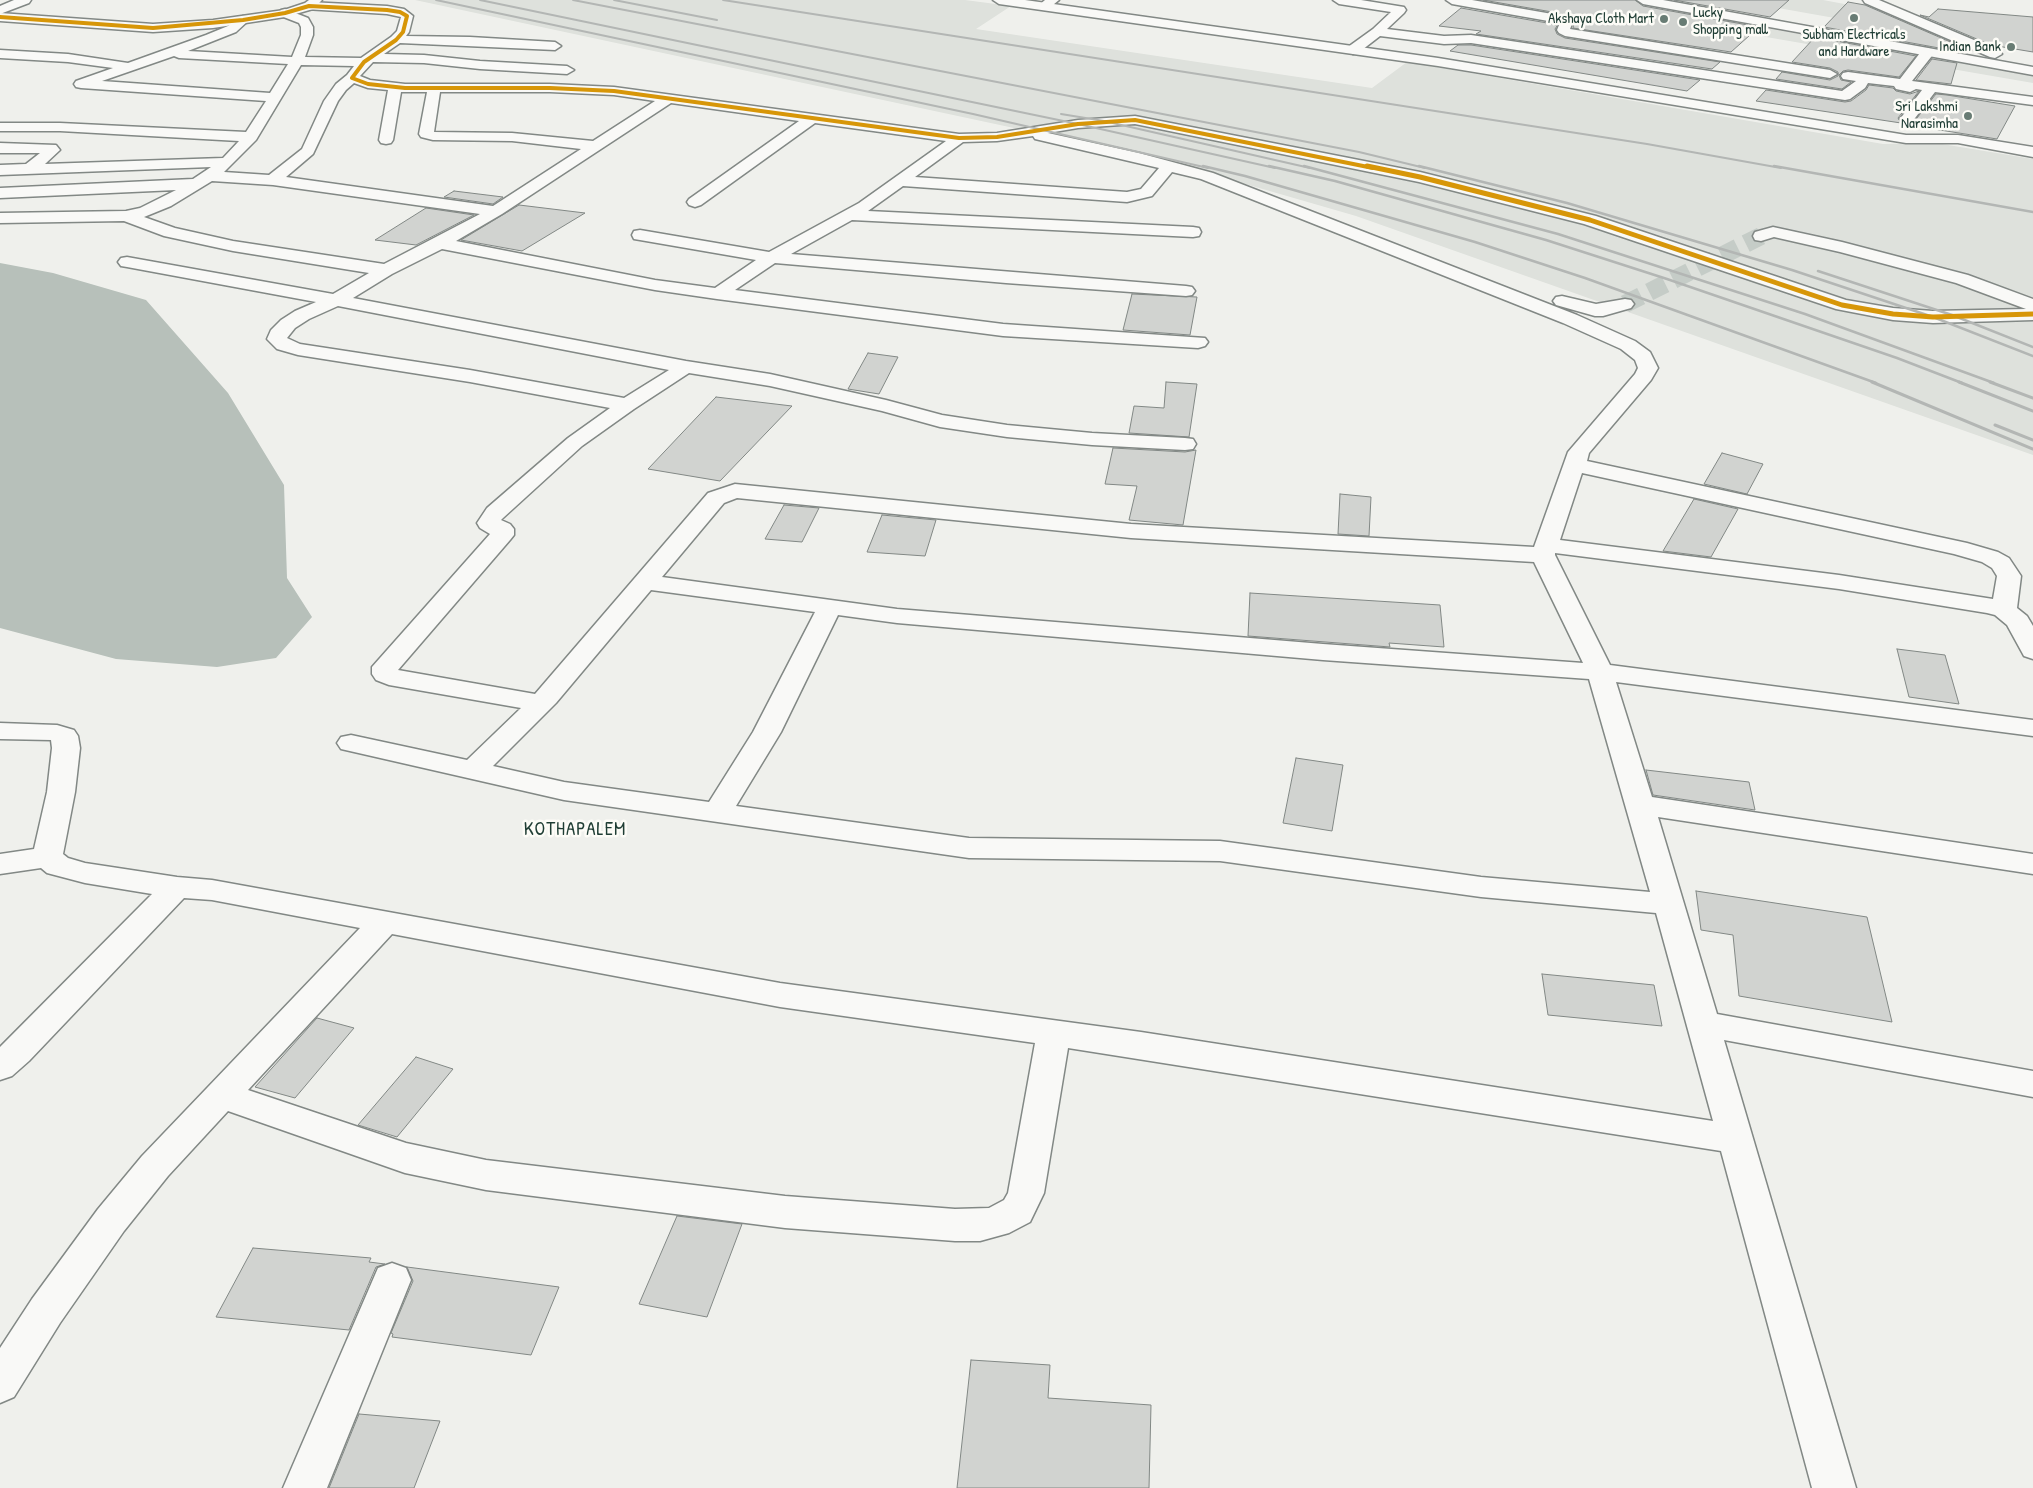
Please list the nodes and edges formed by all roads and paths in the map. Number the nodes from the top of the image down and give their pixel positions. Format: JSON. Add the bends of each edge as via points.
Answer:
{"nodes":[{"id":1,"x":25,"y":0,"type":"edge"},
{"id":2,"x":1000,"y":0,"type":"edge"},
{"id":3,"x":1339,"y":0,"type":"edge"},
{"id":4,"x":1408,"y":0,"type":"edge"},
{"id":5,"x":1452,"y":0,"type":"edge"},
{"id":6,"x":1643,"y":0,"type":"edge"},
{"id":7,"x":1665,"y":0,"type":"edge"},
{"id":8,"x":1699,"y":0,"type":"edge"},
{"id":9,"x":1869,"y":0,"type":"edge"},
{"id":10,"x":1900,"y":0,"type":"edge"},
{"id":11,"x":312,"y":3,"type":"edge"},
{"id":12,"x":1048,"y":3,"type":"edge"},
{"id":13,"x":1890,"y":9,"type":"junction"},
{"id":14,"x":0,"y":10,"type":"edge"},
{"id":15,"x":1400,"y":10,"type":"junction"},
{"id":16,"x":285,"y":13,"type":"junction"},
{"id":17,"x":0,"y":17,"type":"edge"},
{"id":18,"x":243,"y":20,"type":"junction"},
{"id":19,"x":1378,"y":32,"type":"junction"},
{"id":20,"x":396,"y":40,"type":"junction"},
{"id":21,"x":555,"y":46,"type":"dead end"},
{"id":22,"x":1353,"y":50,"type":"junction"},
{"id":23,"x":1928,"y":52,"type":"junction"},
{"id":24,"x":172,"y":53,"type":"junction"},
{"id":25,"x":0,"y":54,"type":"edge"},
{"id":26,"x":1995,"y":54,"type":"junction"},
{"id":27,"x":367,"y":60,"type":"junction"},
{"id":28,"x":2033,"y":60,"type":"edge"},
{"id":29,"x":296,"y":61,"type":"junction"},
{"id":30,"x":132,"y":66,"type":"junction"},
{"id":31,"x":2033,"y":66,"type":"edge"},
{"id":32,"x":585,"y":71,"type":"dead end"},
{"id":33,"x":2033,"y":71,"type":"edge"},
{"id":34,"x":1830,"y":74,"type":"junction"},
{"id":35,"x":352,"y":78,"type":"junction"},
{"id":36,"x":1865,"y":78,"type":"junction"},
{"id":37,"x":1903,"y":82,"type":"junction"},
{"id":38,"x":395,"y":87,"type":"junction"},
{"id":39,"x":434,"y":89,"type":"junction"},
{"id":40,"x":1929,"y":91,"type":"junction"},
{"id":41,"x":1812,"y":92,"type":"junction"},
{"id":42,"x":274,"y":97,"type":"junction"},
{"id":43,"x":669,"y":98,"type":"junction"},
{"id":44,"x":2033,"y":101,"type":"edge"},
{"id":45,"x":2033,"y":107,"type":"edge"},
{"id":46,"x":812,"y":118,"type":"junction"},
{"id":47,"x":1907,"y":119,"type":"dead end"},
{"id":48,"x":0,"y":127,"type":"edge"},
{"id":49,"x":1024,"y":133,"type":"junction"},
{"id":50,"x":251,"y":137,"type":"junction"},
{"id":51,"x":959,"y":138,"type":"junction"},
{"id":52,"x":386,"y":140,"type":"dead end"},
{"id":53,"x":596,"y":146,"type":"junction"},
{"id":54,"x":0,"y":148,"type":"edge"},
{"id":55,"x":2033,"y":152,"type":"edge"},
{"id":56,"x":227,"y":162,"type":"junction"},
{"id":57,"x":1169,"y":166,"type":"junction"},
{"id":58,"x":0,"y":170,"type":"edge"},
{"id":59,"x":30,"y":170,"type":"junction"},
{"id":60,"x":1207,"y":176,"type":"junction"},
{"id":61,"x":202,"y":180,"type":"junction"},
{"id":62,"x":273,"y":180,"type":"junction"},
{"id":63,"x":901,"y":182,"type":"junction"},
{"id":64,"x":0,"y":193,"type":"edge"},
{"id":65,"x":695,"y":202,"type":"dead end"},
{"id":66,"x":496,"y":211,"type":"junction"},
{"id":67,"x":848,"y":215,"type":"junction"},
{"id":68,"x":126,"y":216,"type":"junction"},
{"id":69,"x":0,"y":218,"type":"edge"},
{"id":70,"x":1193,"y":232,"type":"dead end"},
{"id":71,"x":640,"y":235,"type":"dead end"},
{"id":72,"x":1761,"y":236,"type":"tunnel mouth"},
{"id":73,"x":440,"y":243,"type":"junction"},
{"id":74,"x":772,"y":258,"type":"junction"},
{"id":75,"x":127,"y":262,"type":"dead end"},
{"id":76,"x":386,"y":270,"type":"junction"},
{"id":77,"x":1186,"y":291,"type":"dead end"},
{"id":78,"x":717,"y":294,"type":"junction"},
{"id":79,"x":336,"y":300,"type":"junction"},
{"id":80,"x":1626,"y":304,"type":"tunnel mouth"},
{"id":81,"x":2033,"y":305,"type":"edge"},
{"id":82,"x":2033,"y":314,"type":"edge"},
{"id":83,"x":1198,"y":342,"type":"dead end"},
{"id":84,"x":686,"y":367,"type":"junction"},
{"id":85,"x":626,"y":405,"type":"junction"},
{"id":86,"x":1186,"y":444,"type":"dead end"},
{"id":87,"x":1574,"y":465,"type":"junction"},
{"id":88,"x":1545,"y":550,"type":"junction"},
{"id":89,"x":645,"y":582,"type":"junction"},
{"id":90,"x":830,"y":607,"type":"junction"},
{"id":91,"x":2004,"y":610,"type":"junction"},
{"id":92,"x":2033,"y":651,"type":"edge"},
{"id":93,"x":1600,"y":672,"type":"junction"},
{"id":94,"x":541,"y":703,"type":"junction"},
{"id":95,"x":2033,"y":728,"type":"edge"},
{"id":96,"x":0,"y":731,"type":"edge"},
{"id":97,"x":351,"y":742,"type":"dead end"},
{"id":98,"x":472,"y":771,"type":"junction"},
{"id":99,"x":1640,"y":805,"type":"junction"},
{"id":100,"x":717,"y":813,"type":"junction"},
{"id":101,"x":47,"y":857,"type":"junction"},
{"id":102,"x":0,"y":864,"type":"edge"},
{"id":103,"x":2033,"y":864,"type":"edge"},
{"id":104,"x":177,"y":887,"type":"junction"},
{"id":105,"x":1669,"y":904,"type":"junction"},
{"id":106,"x":384,"y":923,"type":"junction"},
{"id":107,"x":1704,"y":1024,"type":"junction"},
{"id":108,"x":1054,"y":1033,"type":"junction"},
{"id":109,"x":0,"y":1066,"type":"edge"},
{"id":110,"x":2033,"y":1084,"type":"edge"},
{"id":111,"x":223,"y":1094,"type":"junction"},
{"id":112,"x":1736,"y":1138,"type":"junction"},
{"id":113,"x":392,"y":1280,"type":"dead end"},
{"id":114,"x":0,"y":1384,"type":"edge"},
{"id":115,"x":305,"y":1488,"type":"edge"},
{"id":116,"x":1834,"y":1488,"type":"edge"}],
"edges":[{"from":1,"to":14,"type":"street"},
{"from":2,"to":12,"type":"street"},
{"from":3,"to":15,"type":"street"},
{"from":4,"to":15,"type":"street"},
{"from":5,"to":34,"type":"street","via":[[1558,19],[1566,24],[1563,30],[1572,34]]},
{"from":6,"to":23,"type":"street"},
{"from":7,"to":31,"type":"street"},
{"from":8,"to":26,"type":"street"},
{"from":9,"to":13,"type":"street"},
{"from":10,"to":13,"type":"street"},
{"from":11,"to":16,"type":"street"},
{"from":11,"to":20,"type":"street","via":[[400,12],[407,16],[410,24]]},
{"from":12,"to":22,"type":"street"},
{"from":13,"to":26,"type":"street"},
{"from":15,"to":19,"type":"street"},
{"from":16,"to":18,"type":"street"},
{"from":16,"to":29,"type":"street","via":[[304,21],[307,27]]},
{"from":17,"to":18,"type":"street","via":[[153,28]]},
{"from":18,"to":24,"type":"street","via":[[232,29]]},
{"from":19,"to":22,"type":"street"},
{"from":19,"to":41,"type":"street","via":[[1444,40],[1471,39]]},
{"from":20,"to":21,"type":"street"},
{"from":20,"to":27,"type":"street"},
{"from":22,"to":55,"type":"street","via":[[1906,139],[1958,139]]},
{"from":23,"to":33,"type":"street"},
{"from":23,"to":37,"type":"street"},
{"from":24,"to":29,"type":"street"},
{"from":24,"to":30,"type":"street"},
{"from":25,"to":30,"type":"street"},
{"from":26,"to":28,"type":"street"},
{"from":27,"to":29,"type":"street"},
{"from":27,"to":32,"type":"street","via":[[424,58]]},
{"from":27,"to":35,"type":"street"},
{"from":29,"to":42,"type":"street"},
{"from":30,"to":42,"type":"street","via":[[81,84]]},
{"from":34,"to":36,"type":"street"},
{"from":34,"to":41,"type":"street"},
{"from":35,"to":38,"type":"street","via":[[368,84]]},
{"from":35,"to":62,"type":"street","via":[[331,101],[308,150]]},
{"from":36,"to":37,"type":"street"},
{"from":36,"to":41,"type":"street","via":[[1845,96]]},
{"from":37,"to":40,"type":"street","via":[[1901,86]]},
{"from":37,"to":44,"type":"street"},
{"from":38,"to":39,"type":"street"},
{"from":38,"to":52,"type":"street"},
{"from":39,"to":43,"type":"street","via":[[568,88]]},
{"from":39,"to":53,"type":"street","via":[[426,134],[512,137]]},
{"from":40,"to":45,"type":"street"},
{"from":40,"to":47,"type":"street"},
{"from":42,"to":50,"type":"street"},
{"from":43,"to":46,"type":"street"},
{"from":43,"to":53,"type":"street"},
{"from":46,"to":51,"type":"street"},
{"from":46,"to":65,"type":"street"},
{"from":48,"to":50,"type":"street"},
{"from":49,"to":51,"type":"street"},
{"from":49,"to":57,"type":"street"},
{"from":49,"to":82,"type":"street","via":[[1118,120],[1151,122],[1420,177],[1590,220],[1842,305],[1932,317]]},
{"from":50,"to":56,"type":"street"},
{"from":51,"to":63,"type":"street"},
{"from":53,"to":66,"type":"street"},
{"from":54,"to":59,"type":"street","via":[[51,148]]},
{"from":56,"to":59,"type":"street"},
{"from":56,"to":61,"type":"street"},
{"from":57,"to":60,"type":"street"},
{"from":57,"to":63,"type":"street","via":[[1146,193],[1127,197]]},
{"from":58,"to":59,"type":"street"},
{"from":60,"to":80,"type":"street","via":[[1295,201],[1588,309],[1603,310]]},
{"from":60,"to":87,"type":"street","via":[[1570,319],[1636,350],[1646,361],[1648,368],[1644,376],[1579,452]]},
{"from":61,"to":62,"type":"street"},
{"from":61,"to":64,"type":"street"},
{"from":61,"to":68,"type":"street","via":[[165,203]]},
{"from":62,"to":66,"type":"street"},
{"from":63,"to":67,"type":"street"},
{"from":66,"to":73,"type":"street"},
{"from":67,"to":70,"type":"street"},
{"from":67,"to":74,"type":"street"},
{"from":68,"to":69,"type":"street"},
{"from":68,"to":76,"type":"street","via":[[170,232],[233,246]]},
{"from":71,"to":74,"type":"street"},
{"from":72,"to":81,"type":"street","via":[[1773,232],[1842,247],[1962,279]]},
{"from":73,"to":76,"type":"street"},
{"from":73,"to":78,"type":"street"},
{"from":74,"to":77,"type":"street"},
{"from":74,"to":78,"type":"street"},
{"from":75,"to":79,"type":"street"},
{"from":76,"to":79,"type":"street"},
{"from":78,"to":83,"type":"street","via":[[1003,330]]},
{"from":79,"to":84,"type":"street"},
{"from":79,"to":85,"type":"street","via":[[288,324],[277,339],[298,349]]},
{"from":84,"to":85,"type":"street"},
{"from":84,"to":86,"type":"street","via":[[770,380],[940,421],[1007,431]]},
{"from":85,"to":94,"type":"street","via":[[575,442],[495,513],[488,524],[502,529],[502,535],[384,667],[385,674],[398,679]]},
{"from":87,"to":88,"type":"street"},
{"from":87,"to":91,"type":"street","via":[[1990,557],[2000,563],[2009,576]]},
{"from":88,"to":89,"type":"street","via":[[1131,531],[735,491],[716,498]]},
{"from":88,"to":91,"type":"street","via":[[1868,586]]},
{"from":88,"to":93,"type":"street"},
{"from":89,"to":90,"type":"street"},
{"from":89,"to":94,"type":"street"},
{"from":90,"to":93,"type":"street","via":[[897,616],[1274,648]]},
{"from":90,"to":100,"type":"street","via":[[767,732]]},
{"from":91,"to":92,"type":"street","via":[[2018,622]]},
{"from":93,"to":95,"type":"street"},
{"from":93,"to":99,"type":"street"},
{"from":94,"to":98,"type":"street"},
{"from":96,"to":101,"type":"street","via":[[44,731],[64,736],[66,748],[61,792]]},
{"from":97,"to":98,"type":"street"},
{"from":98,"to":100,"type":"street","via":[[564,792]]},
{"from":99,"to":103,"type":"street"},
{"from":99,"to":105,"type":"street"},
{"from":100,"to":105,"type":"street","via":[[969,848],[1220,851],[1481,887]]},
{"from":101,"to":102,"type":"street"},
{"from":101,"to":104,"type":"street","via":[[58,866],[85,873]]},
{"from":104,"to":106,"type":"street","via":[[212,890]]},
{"from":104,"to":109,"type":"street"},
{"from":105,"to":107,"type":"street"},
{"from":106,"to":108,"type":"street","via":[[780,995]]},
{"from":106,"to":111,"type":"street"},
{"from":107,"to":110,"type":"street"},
{"from":107,"to":112,"type":"street"},
{"from":108,"to":111,"type":"street","via":[[1026,1193],[1016,1211],[996,1222],[980,1225],[785,1212],[486,1175],[405,1158]]},
{"from":108,"to":112,"type":"street"},
{"from":111,"to":114,"type":"street","via":[[155,1166],[111,1220],[46,1311]]},
{"from":112,"to":116,"type":"street"},
{"from":113,"to":115,"type":"street"}]}
